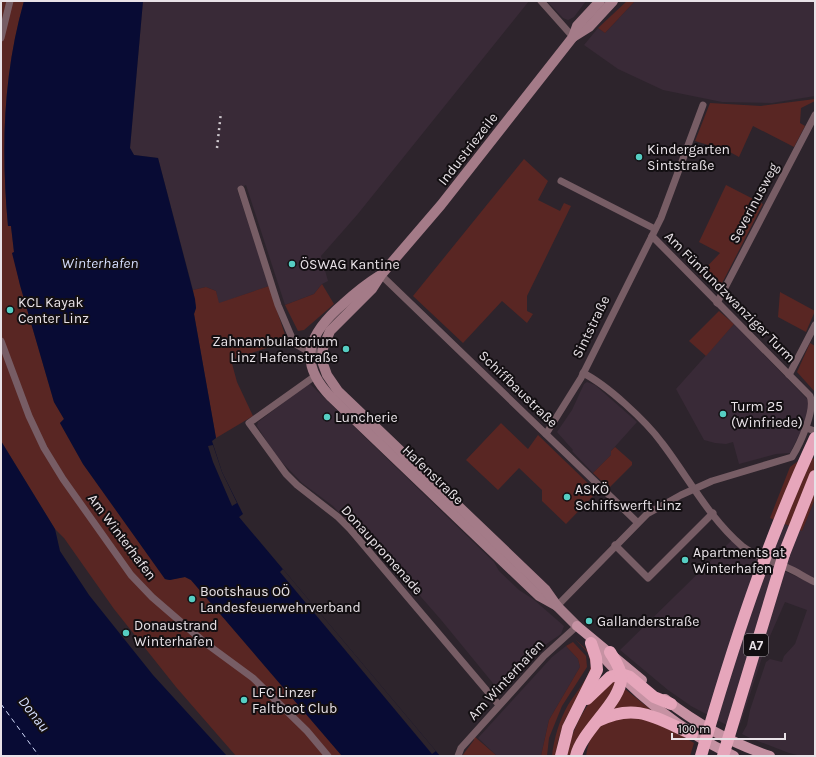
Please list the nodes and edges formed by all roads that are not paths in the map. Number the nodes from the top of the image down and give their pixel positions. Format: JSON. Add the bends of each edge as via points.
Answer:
{"nodes":[{"id":1,"x":10,"y":1,"type":"edge"},
{"id":2,"x":541,"y":1,"type":"edge"},
{"id":3,"x":600,"y":1,"type":"edge"},
{"id":4,"x":613,"y":1,"type":"edge"},
{"id":5,"x":573,"y":37,"type":"junction"},
{"id":6,"x":1,"y":38,"type":"edge"},
{"id":7,"x":703,"y":106,"type":"dead end"},
{"id":8,"x":815,"y":115,"type":"edge"},
{"id":9,"x":561,"y":181,"type":"dead end"},
{"id":10,"x":241,"y":189,"type":"dead end"},
{"id":11,"x":654,"y":232,"type":"junction"},
{"id":12,"x":381,"y":275,"type":"junction"},
{"id":13,"x":717,"y":303,"type":"junction"},
{"id":14,"x":815,"y":325,"type":"edge"},
{"id":15,"x":1,"y":341,"type":"edge"},
{"id":16,"x":310,"y":351,"type":"junction"},
{"id":17,"x":322,"y":353,"type":"junction"},
{"id":18,"x":583,"y":373,"type":"junction"},
{"id":19,"x":789,"y":375,"type":"junction"},
{"id":20,"x":315,"y":376,"type":"junction"},
{"id":21,"x":806,"y":428,"type":"junction"},
{"id":22,"x":815,"y":431,"type":"edge"},
{"id":23,"x":546,"y":434,"type":"junction"},
{"id":24,"x":815,"y":438,"type":"edge"},
{"id":25,"x":815,"y":476,"type":"edge"},
{"id":26,"x":694,"y":489,"type":"junction"},
{"id":27,"x":713,"y":513,"type":"junction"},
{"id":28,"x":637,"y":522,"type":"junction"},
{"id":29,"x":615,"y":545,"type":"junction"},
{"id":30,"x":815,"y":582,"type":"edge"},
{"id":31,"x":557,"y":606,"type":"junction"},
{"id":32,"x":577,"y":626,"type":"junction"},
{"id":33,"x":591,"y":643,"type":"junction"},
{"id":34,"x":610,"y":652,"type":"junction"},
{"id":35,"x":620,"y":675,"type":"junction"},
{"id":36,"x":671,"y":704,"type":"junction"},
{"id":37,"x":499,"y":705,"type":"junction"},
{"id":38,"x":580,"y":705,"type":"junction"},
{"id":39,"x":597,"y":722,"type":"junction"},
{"id":40,"x":692,"y":734,"type":"junction"},
{"id":41,"x":729,"y":736,"type":"junction"},
{"id":42,"x":328,"y":756,"type":"edge"},
{"id":43,"x":458,"y":756,"type":"edge"},
{"id":44,"x":561,"y":756,"type":"edge"},
{"id":45,"x":576,"y":756,"type":"edge"},
{"id":46,"x":702,"y":756,"type":"edge"},
{"id":47,"x":723,"y":756,"type":"edge"},
{"id":48,"x":726,"y":756,"type":"edge"},
{"id":49,"x":734,"y":756,"type":"edge"},
{"id":50,"x":770,"y":756,"type":"edge"}],
"edges":[{"from":1,"to":6,"type":"street"},
{"from":2,"to":5,"type":"street"},
{"from":3,"to":5,"type":"main road","name":"Industriezeile","via":[[576,26]]},
{"from":4,"to":5,"type":"main road","name":"Industriezeile","via":[[589,27]]},
{"from":5,"to":12,"type":"main road","name":"Industriezeile","via":[[441,205]]},
{"from":7,"to":11,"type":"street","name":"Sintstraße"},
{"from":8,"to":13,"type":"street","name":"Severinusweg"},
{"from":9,"to":11,"type":"street"},
{"from":10,"to":16,"type":"street","via":[[284,320],[296,343]]},
{"from":11,"to":13,"type":"street","name":"Am Fünfundzwanziger Turm"},
{"from":11,"to":18,"type":"street","name":"Sintstraße"},
{"from":12,"to":16,"type":"main road","name":"Hafenstraße","via":[[366,283],[324,322],[312,340]]},
{"from":12,"to":17,"type":"main road","via":[[372,289],[330,331]]},
{"from":12,"to":23,"type":"street","name":"Schiffbaustraße"},
{"from":13,"to":19,"type":"street","name":"Am Fünfundzwanziger Turm"},
{"from":14,"to":19,"type":"street"},
{"from":15,"to":42,"type":"street","name":"Am Winterhafen","via":[[44,448],[131,575],[192,631],[253,678],[307,731]]},
{"from":16,"to":17,"type":"street"},
{"from":16,"to":20,"type":"main road","name":"Hafenstraße"},
{"from":17,"to":31,"type":"main road","name":"Hafenstraße","via":[[325,370],[338,391],[545,589]]},
{"from":18,"to":23,"type":"street","name":"Sintstraße"},
{"from":18,"to":26,"type":"street","via":[[608,391],[657,436]]},
{"from":19,"to":21,"type":"street","name":"Am Fünfundzwanziger Turm","via":[[814,402],[814,412]]},
{"from":20,"to":31,"type":"main road","name":"Hafenstraße","via":[[331,397],[539,596]]},
{"from":20,"to":37,"type":"street","name":"Donaupromenade","via":[[249,422],[286,474],[350,530]]},
{"from":21,"to":22,"type":"street"},
{"from":21,"to":26,"type":"street","via":[[793,455],[789,458]]},
{"from":23,"to":28,"type":"street","name":"Schiffbaustraße"},
{"from":24,"to":46,"type":"highway","number":"A7","bridge":true,"via":[[765,558],[722,682]]},
{"from":25,"to":41,"type":"highway","number":"A7","bridge":true,"via":[[778,572]]},
{"from":26,"to":27,"type":"street"},
{"from":26,"to":28,"type":"street","via":[[659,506]]},
{"from":27,"to":29,"type":"street","via":[[648,578]]},
{"from":27,"to":30,"type":"street","via":[[732,536],[750,551]]},
{"from":28,"to":29,"type":"street"},
{"from":29,"to":31,"type":"street"},
{"from":31,"to":32,"type":"main road","name":"Hafenstraße"},
{"from":32,"to":33,"type":"main road","name":"Hafenstraße"},
{"from":32,"to":34,"type":"main road","name":"Hafenstraße"},
{"from":32,"to":37,"type":"street","name":"Am Winterhafen","via":[[544,656]]},
{"from":33,"to":35,"type":"main road","name":"Hafenstraße"},
{"from":33,"to":38,"type":"highway","via":[[597,666]]},
{"from":34,"to":35,"type":"highway"},
{"from":34,"to":36,"type":"main road","name":"Hafenstraße"},
{"from":35,"to":36,"type":"highway","via":[[630,677],[654,697]]},
{"from":35,"to":38,"type":"highway","via":[[606,680]]},
{"from":35,"to":39,"type":"highway","via":[[616,692]]},
{"from":35,"to":40,"type":"main road","name":"Hafenstraße","via":[[647,702]]},
{"from":36,"to":50,"type":"main road","name":"Hafenstraße","via":[[719,735]]},
{"from":37,"to":43,"type":"street","name":"Am Winterhafen","via":[[461,748]]},
{"from":38,"to":44,"type":"highway","via":[[568,728]]},
{"from":39,"to":40,"type":"highway","via":[[617,713],[636,712],[653,716]]},
{"from":39,"to":45,"type":"highway","via":[[581,741]]},
{"from":40,"to":49,"type":"main road","name":"Hafenstraße"},
{"from":41,"to":47,"type":"highway","number":"A7","bridge":true},
{"from":41,"to":48,"type":"highway","bridge":true}]}
